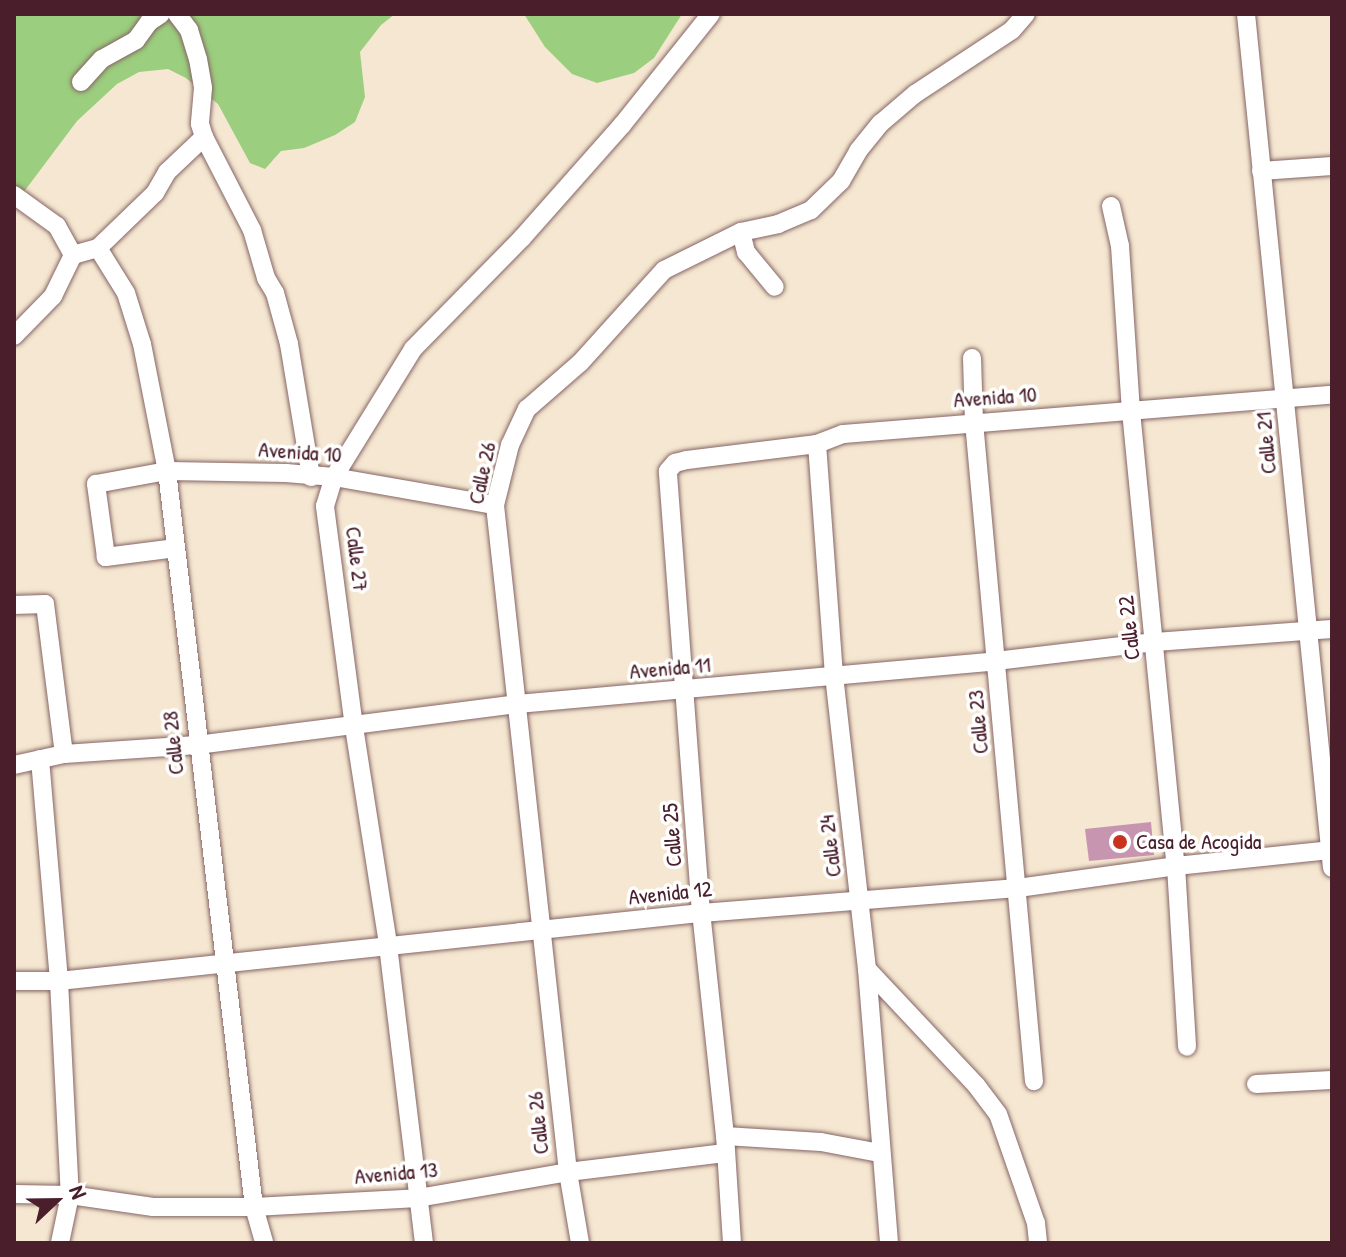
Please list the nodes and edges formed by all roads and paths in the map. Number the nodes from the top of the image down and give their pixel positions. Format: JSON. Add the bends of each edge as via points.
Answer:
{"nodes":[{"id":1,"x":161,"y":14,"type":"edge"},
{"id":2,"x":177,"y":14,"type":"edge"},
{"id":3,"x":711,"y":14,"type":"edge"},
{"id":4,"x":1026,"y":14,"type":"edge"},
{"id":5,"x":1246,"y":14,"type":"edge"},
{"id":6,"x":81,"y":82,"type":"dead end"},
{"id":7,"x":204,"y":137,"type":"junction"},
{"id":8,"x":1332,"y":166,"type":"edge"},
{"id":9,"x":1261,"y":171,"type":"junction"},
{"id":10,"x":14,"y":195,"type":"edge"},
{"id":11,"x":1111,"y":206,"type":"dead end"},
{"id":12,"x":741,"y":232,"type":"junction"},
{"id":13,"x":98,"y":248,"type":"junction"},
{"id":14,"x":73,"y":255,"type":"junction"},
{"id":15,"x":775,"y":287,"type":"dead end"},
{"id":16,"x":14,"y":336,"type":"edge"},
{"id":17,"x":972,"y":358,"type":"dead end"},
{"id":18,"x":1332,"y":395,"type":"edge"},
{"id":19,"x":1286,"y":398,"type":"junction"},
{"id":20,"x":1131,"y":411,"type":"junction"},
{"id":21,"x":974,"y":422,"type":"junction"},
{"id":22,"x":817,"y":444,"type":"junction"},
{"id":23,"x":167,"y":471,"type":"junction"},
{"id":24,"x":668,"y":471,"type":"joint"},
{"id":25,"x":311,"y":477,"type":"junction"},
{"id":26,"x":334,"y":477,"type":"junction"},
{"id":27,"x":495,"y":505,"type":"junction"},
{"id":28,"x":176,"y":548,"type":"junction"},
{"id":29,"x":14,"y":605,"type":"edge"},
{"id":30,"x":1332,"y":629,"type":"edge"},
{"id":31,"x":1306,"y":631,"type":"junction"},
{"id":32,"x":1155,"y":642,"type":"junction"},
{"id":33,"x":996,"y":661,"type":"junction"},
{"id":34,"x":834,"y":675,"type":"junction"},
{"id":35,"x":686,"y":691,"type":"junction"},
{"id":36,"x":518,"y":704,"type":"junction"},
{"id":37,"x":354,"y":727,"type":"junction"},
{"id":38,"x":197,"y":745,"type":"junction"},
{"id":39,"x":64,"y":754,"type":"junction"},
{"id":40,"x":40,"y":759,"type":"junction"},
{"id":41,"x":14,"y":765,"type":"edge"},
{"id":42,"x":1331,"y":856,"type":"edge"},
{"id":43,"x":1176,"y":866,"type":"junction"},
{"id":44,"x":1018,"y":888,"type":"junction"},
{"id":45,"x":860,"y":899,"type":"junction"},
{"id":46,"x":701,"y":913,"type":"junction"},
{"id":47,"x":541,"y":932,"type":"junction"},
{"id":48,"x":388,"y":944,"type":"junction"},
{"id":49,"x":224,"y":961,"type":"junction"},
{"id":50,"x":867,"y":969,"type":"junction"},
{"id":51,"x":14,"y":981,"type":"edge"},
{"id":52,"x":59,"y":981,"type":"junction"},
{"id":53,"x":1187,"y":1047,"type":"dead end"},
{"id":54,"x":1332,"y":1080,"type":"edge"},
{"id":55,"x":1034,"y":1081,"type":"dead end"},
{"id":56,"x":1256,"y":1084,"type":"dead end"},
{"id":57,"x":725,"y":1144,"type":"junction"},
{"id":58,"x":879,"y":1153,"type":"junction"},
{"id":59,"x":568,"y":1172,"type":"junction"},
{"id":60,"x":14,"y":1194,"type":"edge"},
{"id":61,"x":70,"y":1195,"type":"junction"},
{"id":62,"x":418,"y":1198,"type":"junction"},
{"id":63,"x":254,"y":1207,"type":"junction"},
{"id":64,"x":60,"y":1243,"type":"edge"},
{"id":65,"x":264,"y":1243,"type":"edge"},
{"id":66,"x":424,"y":1243,"type":"edge"},
{"id":67,"x":580,"y":1243,"type":"edge"},
{"id":68,"x":732,"y":1243,"type":"edge"},
{"id":69,"x":889,"y":1243,"type":"edge"},
{"id":70,"x":1038,"y":1243,"type":"edge"}],
"edges":[{"from":1,"to":6,"type":"street"},
{"from":2,"to":7,"type":"street","via":[[189,30],[198,59]]},
{"from":3,"to":26,"type":"street","name":"Calle 27","via":[[522,238],[413,349]]},
{"from":4,"to":12,"type":"street","name":"Calle 26","via":[[1012,30],[881,123],[841,181],[811,210]]},
{"from":5,"to":9,"type":"street","name":"Calle 21"},
{"from":7,"to":13,"type":"street"},
{"from":7,"to":25,"type":"street","via":[[252,230],[275,293]]},
{"from":8,"to":9,"type":"street"},
{"from":9,"to":19,"type":"street","name":"Calle 21"},
{"from":10,"to":14,"type":"street","via":[[57,226]]},
{"from":11,"to":20,"type":"street","name":"Calle 22","via":[[1120,246]]},
{"from":12,"to":15,"type":"street","via":[[746,252]]},
{"from":12,"to":27,"type":"street","name":"Calle 26","via":[[664,270],[580,363],[527,409],[510,445]]},
{"from":13,"to":14,"type":"street"},
{"from":13,"to":23,"type":"street","name":"Calle 28","via":[[126,293],[142,344]]},
{"from":14,"to":16,"type":"street","via":[[53,296]]},
{"from":17,"to":21,"type":"street","name":"Calle 23"},
{"from":18,"to":19,"type":"street","name":"Avenida 10"},
{"from":19,"to":20,"type":"street","name":"Avenida 10"},
{"from":19,"to":31,"type":"street","name":"Calle 21"},
{"from":20,"to":21,"type":"street","name":"Avenida 10"},
{"from":20,"to":32,"type":"street","name":"Calle 22"},
{"from":21,"to":22,"type":"street","name":"Avenida 10","via":[[843,434]]},
{"from":21,"to":33,"type":"street","name":"Calle 23"},
{"from":22,"to":24,"type":"street","name":"Avenida 10","via":[[687,460]]},
{"from":22,"to":34,"type":"street","name":"Calle 24"},
{"from":23,"to":25,"type":"street","name":"Avenida 10"},
{"from":23,"to":28,"type":"street","name":"Calle 28"},
{"from":23,"to":28,"type":"street","name":"Avenida 10","via":[[101,481],[95,492],[106,557]]},
{"from":24,"to":35,"type":"street","name":"Calle 25"},
{"from":25,"to":26,"type":"street","name":"Avenida 10"},
{"from":26,"to":27,"type":"street","name":"Avenida 10"},
{"from":26,"to":37,"type":"street","name":"Calle 27","via":[[325,506]]},
{"from":27,"to":36,"type":"street","name":"Calle 26"},
{"from":28,"to":38,"type":"street","name":"Calle 28"},
{"from":29,"to":39,"type":"street","via":[[45,604]]},
{"from":30,"to":31,"type":"street","name":"Avenida 11"},
{"from":31,"to":32,"type":"street","name":"Avenida 11"},
{"from":31,"to":42,"type":"street","name":"Calle 21"},
{"from":32,"to":33,"type":"street","name":"Avenida 11"},
{"from":32,"to":43,"type":"street","name":"Calle 22"},
{"from":33,"to":34,"type":"street","name":"Avenida 11"},
{"from":33,"to":44,"type":"street","name":"Calle 23"},
{"from":34,"to":35,"type":"street","name":"Avenida 11"},
{"from":34,"to":45,"type":"street","name":"Calle 24"},
{"from":35,"to":36,"type":"street","name":"Avenida 11"},
{"from":35,"to":46,"type":"street","name":"Calle 25"},
{"from":36,"to":37,"type":"street","name":"Avenida 11"},
{"from":36,"to":47,"type":"street","name":"Calle 26"},
{"from":37,"to":38,"type":"street","name":"Avenida 11"},
{"from":37,"to":48,"type":"street","name":"Calle 27"},
{"from":38,"to":39,"type":"street","name":"Avenida 11"},
{"from":38,"to":49,"type":"street","name":"Calle 28"},
{"from":39,"to":40,"type":"street","name":"Avenida 11"},
{"from":40,"to":41,"type":"street","name":"Avenida 11"},
{"from":40,"to":52,"type":"street"},
{"from":42,"to":43,"type":"street","name":"Avenida 12"},
{"from":43,"to":44,"type":"street","name":"Avenida 12"},
{"from":43,"to":53,"type":"street","name":"Calle 22"},
{"from":44,"to":45,"type":"street","name":"Avenida 12"},
{"from":44,"to":55,"type":"street","name":"Calle 23"},
{"from":45,"to":46,"type":"street","name":"Avenida 12"},
{"from":45,"to":50,"type":"street","name":"Calle 24"},
{"from":46,"to":47,"type":"street","name":"Avenida 12"},
{"from":46,"to":57,"type":"street","name":"Calle 25"},
{"from":47,"to":48,"type":"street","name":"Avenida 12"},
{"from":47,"to":59,"type":"street","name":"Calle 26"},
{"from":48,"to":49,"type":"street","name":"Avenida 12"},
{"from":48,"to":62,"type":"street","name":"Calle 27"},
{"from":49,"to":52,"type":"street","name":"Avenida 12"},
{"from":49,"to":63,"type":"street","name":"Calle 28"},
{"from":50,"to":58,"type":"street","name":"Calle 24"},
{"from":50,"to":70,"type":"street","via":[[998,1114],[1036,1223]]},
{"from":51,"to":52,"type":"street","name":"Avenida 12"},
{"from":52,"to":61,"type":"street"},
{"from":54,"to":56,"type":"street"},
{"from":57,"to":58,"type":"street","name":"Avenida 13","via":[[821,1142]]},
{"from":57,"to":59,"type":"street","name":"Avenida 13"},
{"from":57,"to":68,"type":"street","name":"Calle 25"},
{"from":58,"to":69,"type":"street","name":"Calle 24"},
{"from":59,"to":62,"type":"street","name":"Avenida 13"},
{"from":59,"to":67,"type":"street","name":"Calle 26"},
{"from":60,"to":61,"type":"street","name":"Avenida 13"},
{"from":61,"to":63,"type":"street","name":"Avenida 13","via":[[153,1207]]},
{"from":61,"to":64,"type":"street"},
{"from":62,"to":63,"type":"street","name":"Avenida 13"},
{"from":62,"to":66,"type":"street","name":"Calle 27"},
{"from":63,"to":65,"type":"street","name":"Calle 28"}]}
